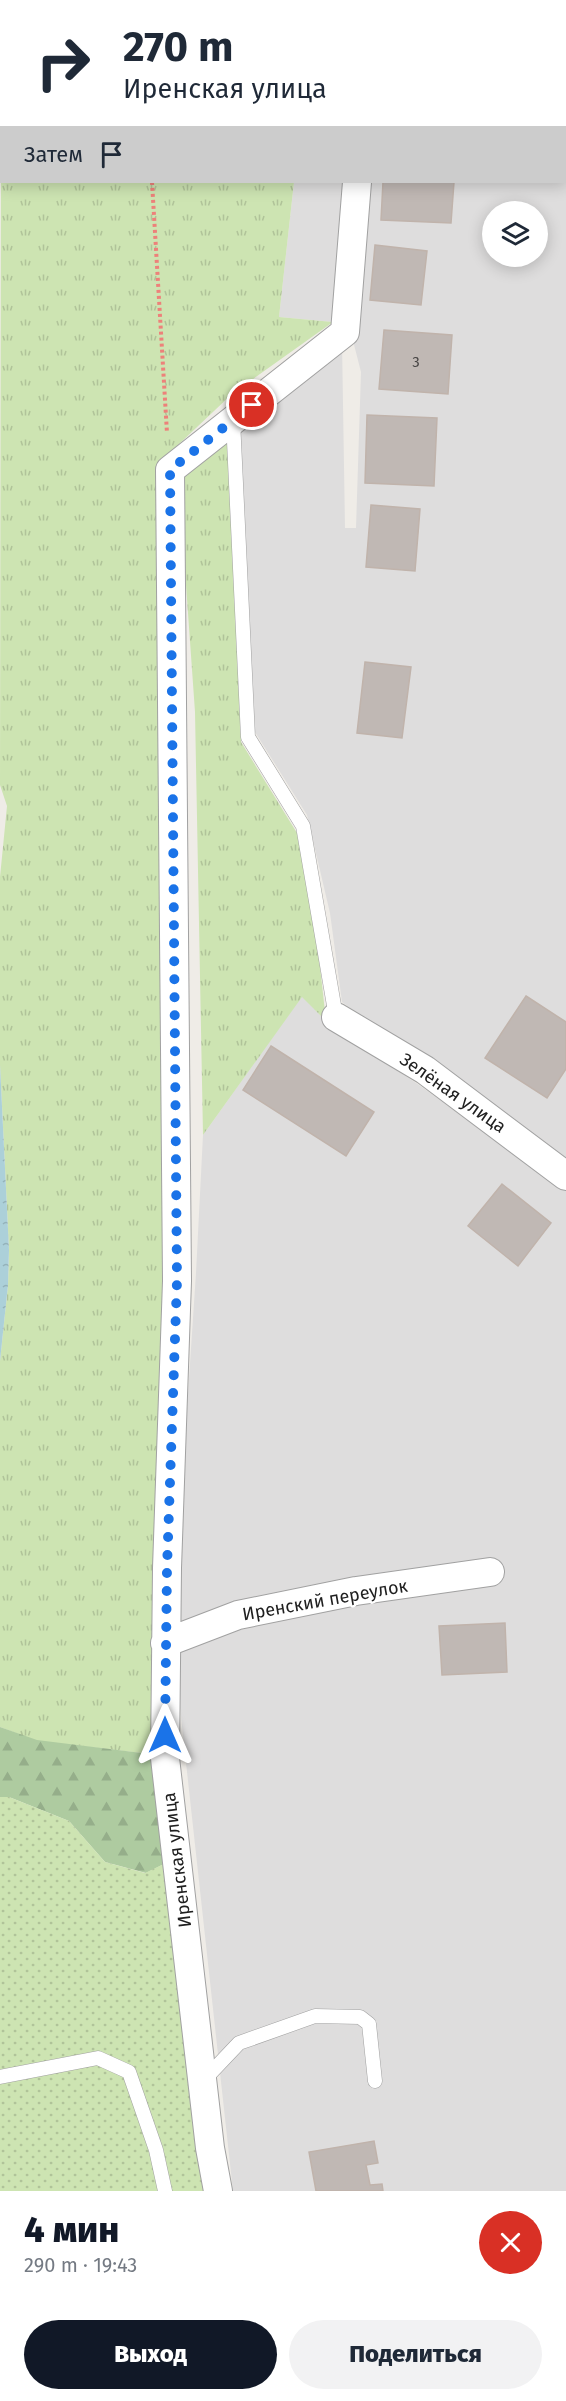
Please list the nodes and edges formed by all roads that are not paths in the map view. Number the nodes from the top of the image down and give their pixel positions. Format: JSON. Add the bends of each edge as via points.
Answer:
{"nodes":[{"id":1,"x":357,"y":183,"type":"edge"},
{"id":2,"x":233,"y":420,"type":"junction"},
{"id":3,"x":336,"y":1017,"type":"joint"},
{"id":4,"x":566,"y":1176,"type":"edge"},
{"id":5,"x":490,"y":1572,"type":"dead end"},
{"id":6,"x":165,"y":1644,"type":"junction"},
{"id":7,"x":0,"y":2077,"type":"edge"},
{"id":8,"x":203,"y":2081,"type":"junction"},
{"id":9,"x":375,"y":2081,"type":"dead end"},
{"id":10,"x":165,"y":2191,"type":"edge"},
{"id":11,"x":218,"y":2191,"type":"edge"}],
"edges":[{"from":1,"to":2,"type":"street","via":[[345,332]]},
{"from":2,"to":3,"type":"lane","via":[[248,737],[303,826]]},
{"from":2,"to":6,"type":"street","name":"Иренская улица","via":[[170,470],[177,1281]]},
{"from":3,"to":4,"type":"street","name":"Зелёная улица","via":[[425,1070]]},
{"from":5,"to":6,"type":"street","name":"Иренский переулок","via":[[356,1591],[238,1615]]},
{"from":6,"to":8,"type":"street","name":"Иренская улица","via":[[165,1758]]},
{"from":7,"to":10,"type":"lane","via":[[98,2058],[129,2072],[156,2150]]},
{"from":8,"to":9,"type":"lane","via":[[239,2043],[315,2016],[360,2017],[369,2024]]},
{"from":8,"to":11,"type":"street","name":"Иренская улица"}]}
